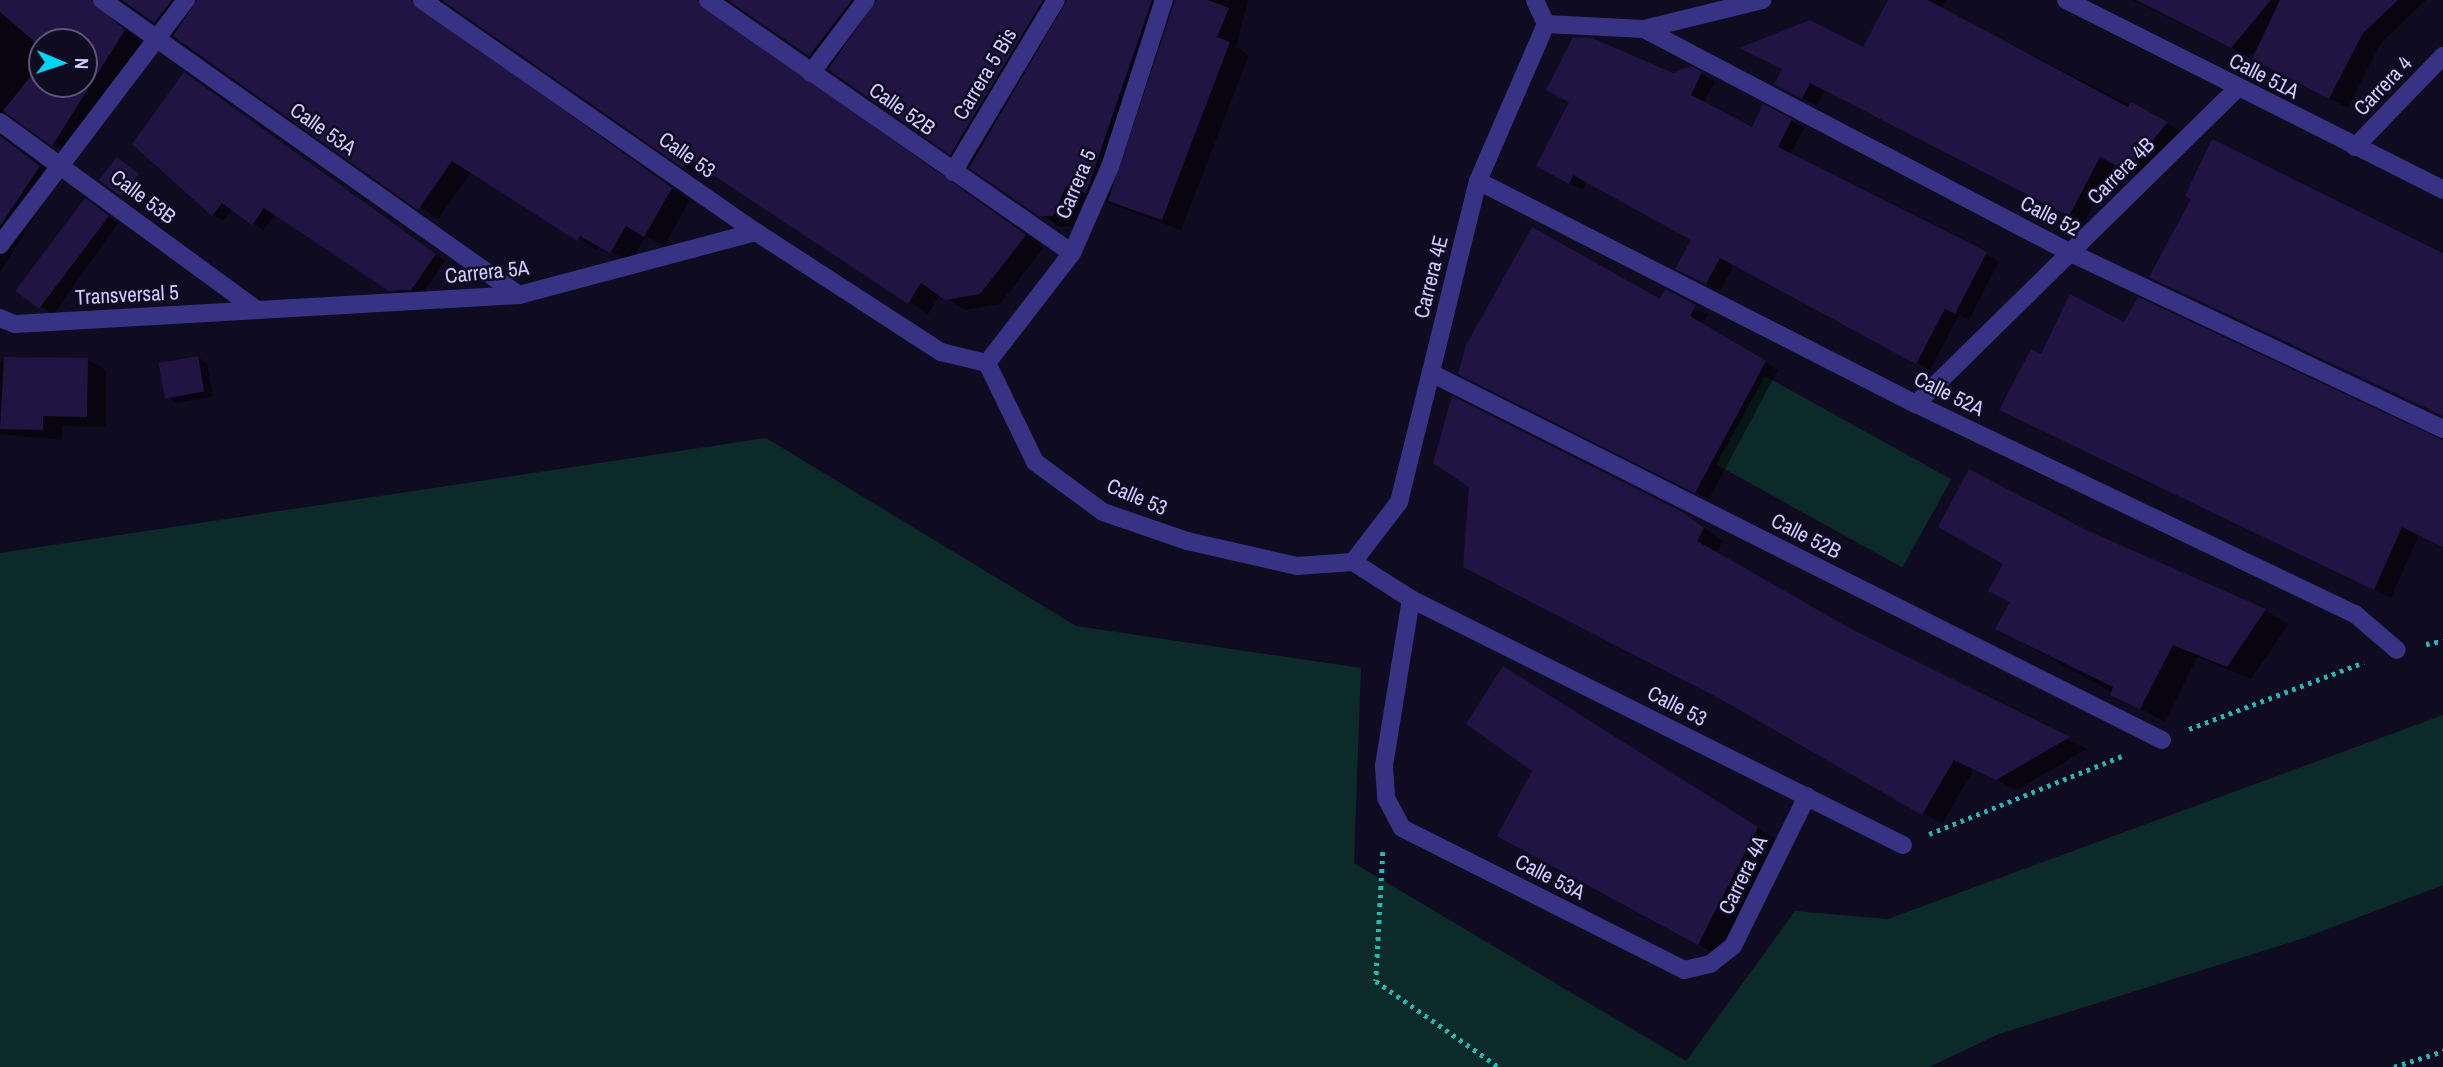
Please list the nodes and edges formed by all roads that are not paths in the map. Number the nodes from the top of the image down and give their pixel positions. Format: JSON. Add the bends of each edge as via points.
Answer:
{"nodes":[{"id":1,"x":102,"y":0,"type":"edge"},
{"id":2,"x":186,"y":0,"type":"edge"},
{"id":3,"x":422,"y":0,"type":"edge"},
{"id":4,"x":708,"y":0,"type":"edge"},
{"id":5,"x":866,"y":0,"type":"edge"},
{"id":6,"x":1056,"y":0,"type":"edge"},
{"id":7,"x":1164,"y":0,"type":"edge"},
{"id":8,"x":1535,"y":0,"type":"edge"},
{"id":9,"x":1762,"y":0,"type":"edge"},
{"id":10,"x":2066,"y":0,"type":"edge"},
{"id":11,"x":1546,"y":24,"type":"junction"},
{"id":12,"x":1644,"y":29,"type":"junction"},
{"id":13,"x":156,"y":40,"type":"junction"},
{"id":14,"x":2443,"y":56,"type":"edge"},
{"id":15,"x":811,"y":73,"type":"junction"},
{"id":16,"x":2238,"y":88,"type":"junction"},
{"id":17,"x":0,"y":122,"type":"edge"},
{"id":18,"x":2355,"y":147,"type":"junction"},
{"id":19,"x":61,"y":164,"type":"junction"},
{"id":20,"x":953,"y":172,"type":"junction"},
{"id":21,"x":1478,"y":181,"type":"junction"},
{"id":22,"x":2443,"y":190,"type":"edge"},
{"id":23,"x":756,"y":232,"type":"junction"},
{"id":24,"x":0,"y":245,"type":"edge"},
{"id":25,"x":1072,"y":253,"type":"junction"},
{"id":26,"x":2071,"y":253,"type":"junction"},
{"id":27,"x":519,"y":295,"type":"junction"},
{"id":28,"x":257,"y":310,"type":"junction"},
{"id":29,"x":0,"y":318,"type":"edge"},
{"id":30,"x":987,"y":363,"type":"junction"},
{"id":31,"x":1431,"y":373,"type":"junction"},
{"id":32,"x":1916,"y":404,"type":"junction"},
{"id":33,"x":2443,"y":429,"type":"edge"},
{"id":34,"x":1353,"y":562,"type":"junction"},
{"id":35,"x":1411,"y":599,"type":"junction"},
{"id":36,"x":2397,"y":650,"type":"dead end"},
{"id":37,"x":2162,"y":740,"type":"dead end"},
{"id":38,"x":1807,"y":796,"type":"junction"},
{"id":39,"x":1903,"y":845,"type":"dead end"},
{"id":40,"x":1710,"y":964,"type":"joint"}],
"edges":[{"from":1,"to":13,"type":"street","name":"Calle 53A"},
{"from":2,"to":13,"type":"street"},
{"from":3,"to":23,"type":"street","name":"Calle 53"},
{"from":4,"to":15,"type":"street","name":"Calle 52B"},
{"from":5,"to":15,"type":"street"},
{"from":6,"to":20,"type":"street","name":"Carrera 5 Bis"},
{"from":7,"to":25,"type":"street","name":"Carrera 5","via":[[1110,167]]},
{"from":8,"to":11,"type":"street"},
{"from":9,"to":12,"type":"street"},
{"from":10,"to":16,"type":"street","name":"Calle 51A"},
{"from":11,"to":12,"type":"street"},
{"from":11,"to":21,"type":"street","name":"Carrera 4E"},
{"from":12,"to":26,"type":"street","name":"Calle 52"},
{"from":13,"to":19,"type":"street"},
{"from":13,"to":27,"type":"street","name":"Calle 53A"},
{"from":14,"to":18,"type":"street","name":"Carrera 4"},
{"from":15,"to":20,"type":"street","name":"Calle 52B"},
{"from":16,"to":18,"type":"street","name":"Calle 51A"},
{"from":16,"to":26,"type":"street","name":"Carrera 4B"},
{"from":17,"to":19,"type":"street","name":"Calle 53B"},
{"from":18,"to":22,"type":"street","name":"Calle 51A"},
{"from":19,"to":24,"type":"street"},
{"from":19,"to":28,"type":"street","name":"Calle 53B"},
{"from":20,"to":25,"type":"street","name":"Calle 52B"},
{"from":21,"to":31,"type":"street","name":"Carrera 4E"},
{"from":21,"to":32,"type":"street","name":"Calle 52A"},
{"from":23,"to":27,"type":"street","name":"Carrera 5A"},
{"from":23,"to":30,"type":"street","name":"Calle 53","via":[[942,352]]},
{"from":25,"to":30,"type":"street","name":"Carrera 5"},
{"from":26,"to":32,"type":"street","name":"Carrera 4B"},
{"from":26,"to":33,"type":"street","name":"Calle 52"},
{"from":27,"to":28,"type":"street","name":"Carrera 5A"},
{"from":28,"to":29,"type":"street","name":"Transversal 5","via":[[15,324]]},
{"from":30,"to":34,"type":"street","name":"Calle 53","via":[[1035,462],[1103,512],[1186,541],[1297,566]]},
{"from":31,"to":34,"type":"street","name":"Carrera 4E","via":[[1399,502]]},
{"from":31,"to":37,"type":"street","name":"Calle 52B"},
{"from":32,"to":36,"type":"street","name":"Calle 52A","via":[[2355,614]]},
{"from":34,"to":35,"type":"street","name":"Calle 53"},
{"from":35,"to":38,"type":"street","name":"Calle 53"},
{"from":35,"to":40,"type":"street","name":"Calle 53A","via":[[1384,766],[1386,798],[1402,828],[1684,970]]},
{"from":38,"to":39,"type":"street","name":"Calle 53"},
{"from":38,"to":40,"type":"street","name":"Carrera 4A","via":[[1733,946]]}]}
